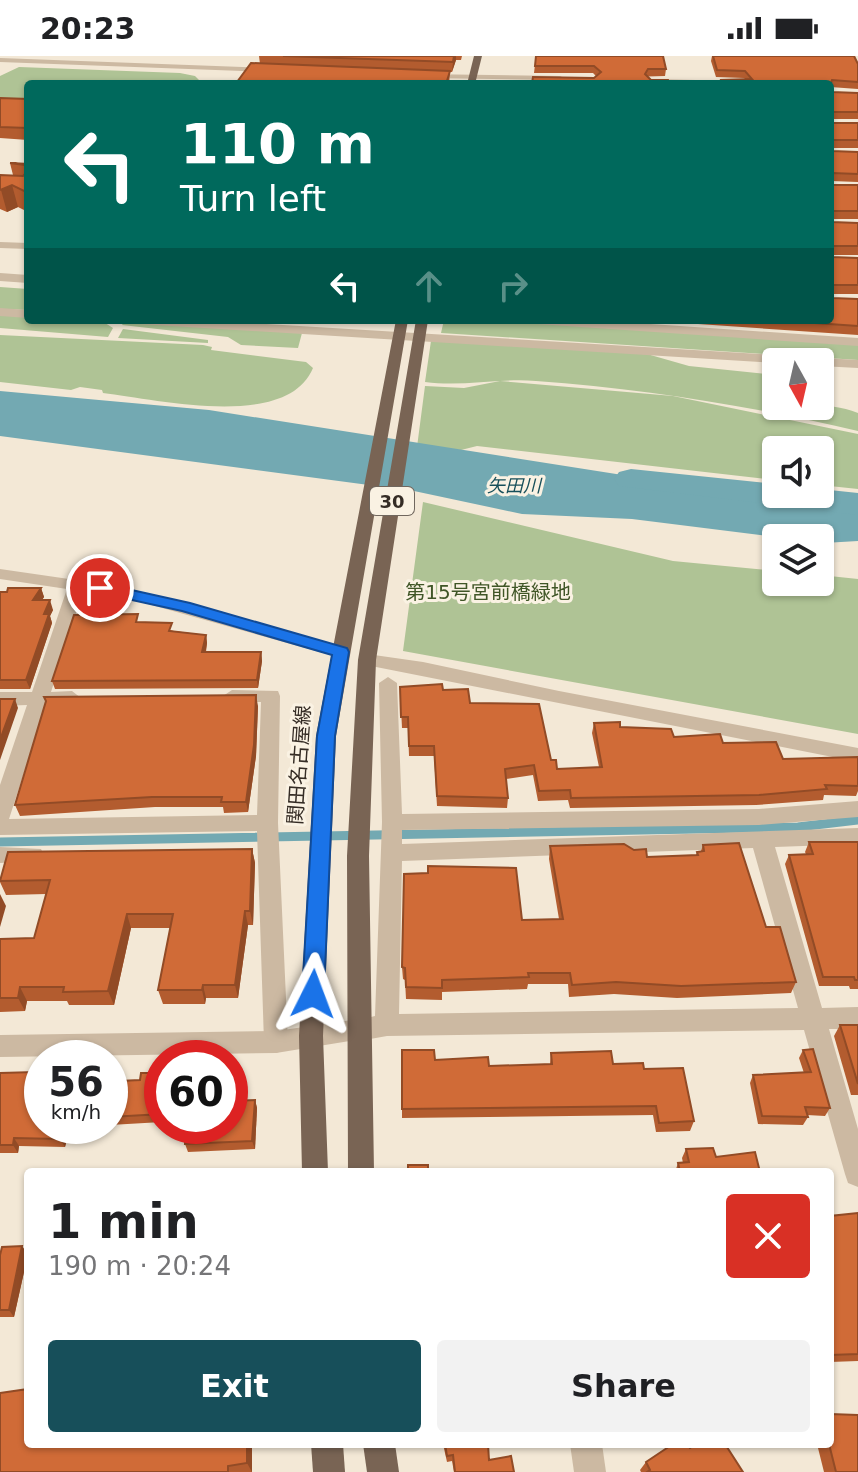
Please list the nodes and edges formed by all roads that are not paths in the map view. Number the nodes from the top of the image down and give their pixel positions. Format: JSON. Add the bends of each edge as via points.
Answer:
{"nodes":[{"id":1,"x":478,"y":56,"type":"edge"},
{"id":2,"x":1,"y":61,"type":"edge"},
{"id":3,"x":288,"y":71,"type":"edge"},
{"id":4,"x":410,"y":76,"type":"edge"},
{"id":5,"x":487,"y":78,"type":"edge"},
{"id":6,"x":571,"y":78,"type":"edge"},
{"id":7,"x":473,"y":80,"type":"edge"},
{"id":8,"x":510,"y":80,"type":"edge"},
{"id":9,"x":0,"y":245,"type":"edge"},
{"id":10,"x":24,"y":246,"type":"edge"},
{"id":11,"x":0,"y":277,"type":"edge"},
{"id":12,"x":24,"y":279,"type":"edge"},
{"id":13,"x":0,"y":312,"type":"edge"},
{"id":14,"x":24,"y":314,"type":"edge"},
{"id":15,"x":234,"y":324,"type":"edge"},
{"id":16,"x":650,"y":324,"type":"edge"},
{"id":17,"x":707,"y":326,"type":"edge"},
{"id":18,"x":399,"y":331,"type":"edge"},
{"id":19,"x":419,"y":332,"type":"edge"},
{"id":20,"x":858,"y":342,"type":"edge"},
{"id":21,"x":858,"y":364,"type":"edge"},
{"id":22,"x":0,"y":574,"type":"edge"},
{"id":23,"x":77,"y":584,"type":"junction"},
{"id":24,"x":341,"y":652,"type":"junction"},
{"id":25,"x":367,"y":660,"type":"junction"},
{"id":26,"x":388,"y":683,"type":"dead end"},
{"id":27,"x":209,"y":696,"type":"edge"},
{"id":28,"x":38,"y":698,"type":"junction"},
{"id":29,"x":85,"y":698,"type":"edge"},
{"id":30,"x":0,"y":699,"type":"edge"},
{"id":31,"x":858,"y":755,"type":"edge"},
{"id":32,"x":858,"y":809,"type":"edge"},
{"id":33,"x":0,"y":816,"type":"edge"},
{"id":34,"x":0,"y":827,"type":"edge"},
{"id":35,"x":392,"y":836,"type":"junction"},
{"id":36,"x":858,"y":836,"type":"edge"},
{"id":37,"x":265,"y":839,"type":"junction"},
{"id":38,"x":762,"y":841,"type":"junction"},
{"id":39,"x":0,"y":855,"type":"edge"},
{"id":40,"x":47,"y":855,"type":"edge"},
{"id":41,"x":858,"y":1018,"type":"edge"},
{"id":42,"x":813,"y":1019,"type":"junction"},
{"id":43,"x":387,"y":1025,"type":"junction"},
{"id":44,"x":359,"y":1030,"type":"junction"},
{"id":45,"x":311,"y":1036,"type":"junction"},
{"id":46,"x":276,"y":1042,"type":"junction"},
{"id":47,"x":0,"y":1046,"type":"edge"},
{"id":48,"x":315,"y":1168,"type":"edge"},
{"id":49,"x":361,"y":1168,"type":"edge"},
{"id":50,"x":858,"y":1174,"type":"edge"},
{"id":51,"x":327,"y":1448,"type":"edge"},
{"id":52,"x":380,"y":1448,"type":"edge"},
{"id":53,"x":587,"y":1448,"type":"edge"},
{"id":54,"x":329,"y":1472,"type":"edge"},
{"id":55,"x":383,"y":1472,"type":"edge"},
{"id":56,"x":590,"y":1472,"type":"edge"}],
"edges":[{"from":1,"to":7,"type":"main road"},
{"from":2,"to":3,"type":"street"},
{"from":4,"to":7,"type":"street"},
{"from":5,"to":6,"type":"street"},
{"from":5,"to":7,"type":"street"},
{"from":5,"to":8,"type":"street"},
{"from":9,"to":10,"type":"street"},
{"from":11,"to":12,"type":"street"},
{"from":13,"to":14,"type":"street"},
{"from":15,"to":18,"type":"street"},
{"from":16,"to":17,"type":"street"},
{"from":17,"to":20,"type":"street"},
{"from":18,"to":19,"type":"street"},
{"from":18,"to":24,"type":"main road","name":"関田名古屋線","number":"30"},
{"from":19,"to":21,"type":"street"},
{"from":19,"to":25,"type":"main road","number":"30"},
{"from":22,"to":23,"type":"street"},
{"from":23,"to":24,"type":"street","via":[[184,606]]},
{"from":23,"to":28,"type":"street"},
{"from":24,"to":45,"type":"main road","name":"関田名古屋線","number":"30","via":[[326,736]]},
{"from":25,"to":31,"type":"street"},
{"from":25,"to":44,"type":"main road","number":"30","via":[[358,856]]},
{"from":26,"to":35,"type":"street"},
{"from":27,"to":37,"type":"street","via":[[271,696]]},
{"from":28,"to":29,"type":"street"},
{"from":28,"to":30,"type":"street"},
{"from":28,"to":33,"type":"street"},
{"from":32,"to":35,"type":"street"},
{"from":34,"to":37,"type":"street"},
{"from":35,"to":38,"type":"street"},
{"from":35,"to":43,"type":"street"},
{"from":36,"to":38,"type":"street"},
{"from":37,"to":46,"type":"street"},
{"from":38,"to":42,"type":"street"},
{"from":39,"to":40,"type":"street"},
{"from":41,"to":42,"type":"street"},
{"from":42,"to":43,"type":"street"},
{"from":42,"to":50,"type":"street"},
{"from":43,"to":44,"type":"street"},
{"from":44,"to":45,"type":"street"},
{"from":44,"to":49,"type":"main road","number":"30"},
{"from":45,"to":46,"type":"street"},
{"from":45,"to":48,"type":"main road","name":"関田名古屋線","number":"30"},
{"from":46,"to":47,"type":"street"},
{"from":51,"to":54,"type":"main road"},
{"from":52,"to":55,"type":"main road"},
{"from":53,"to":56,"type":"street"}]}
